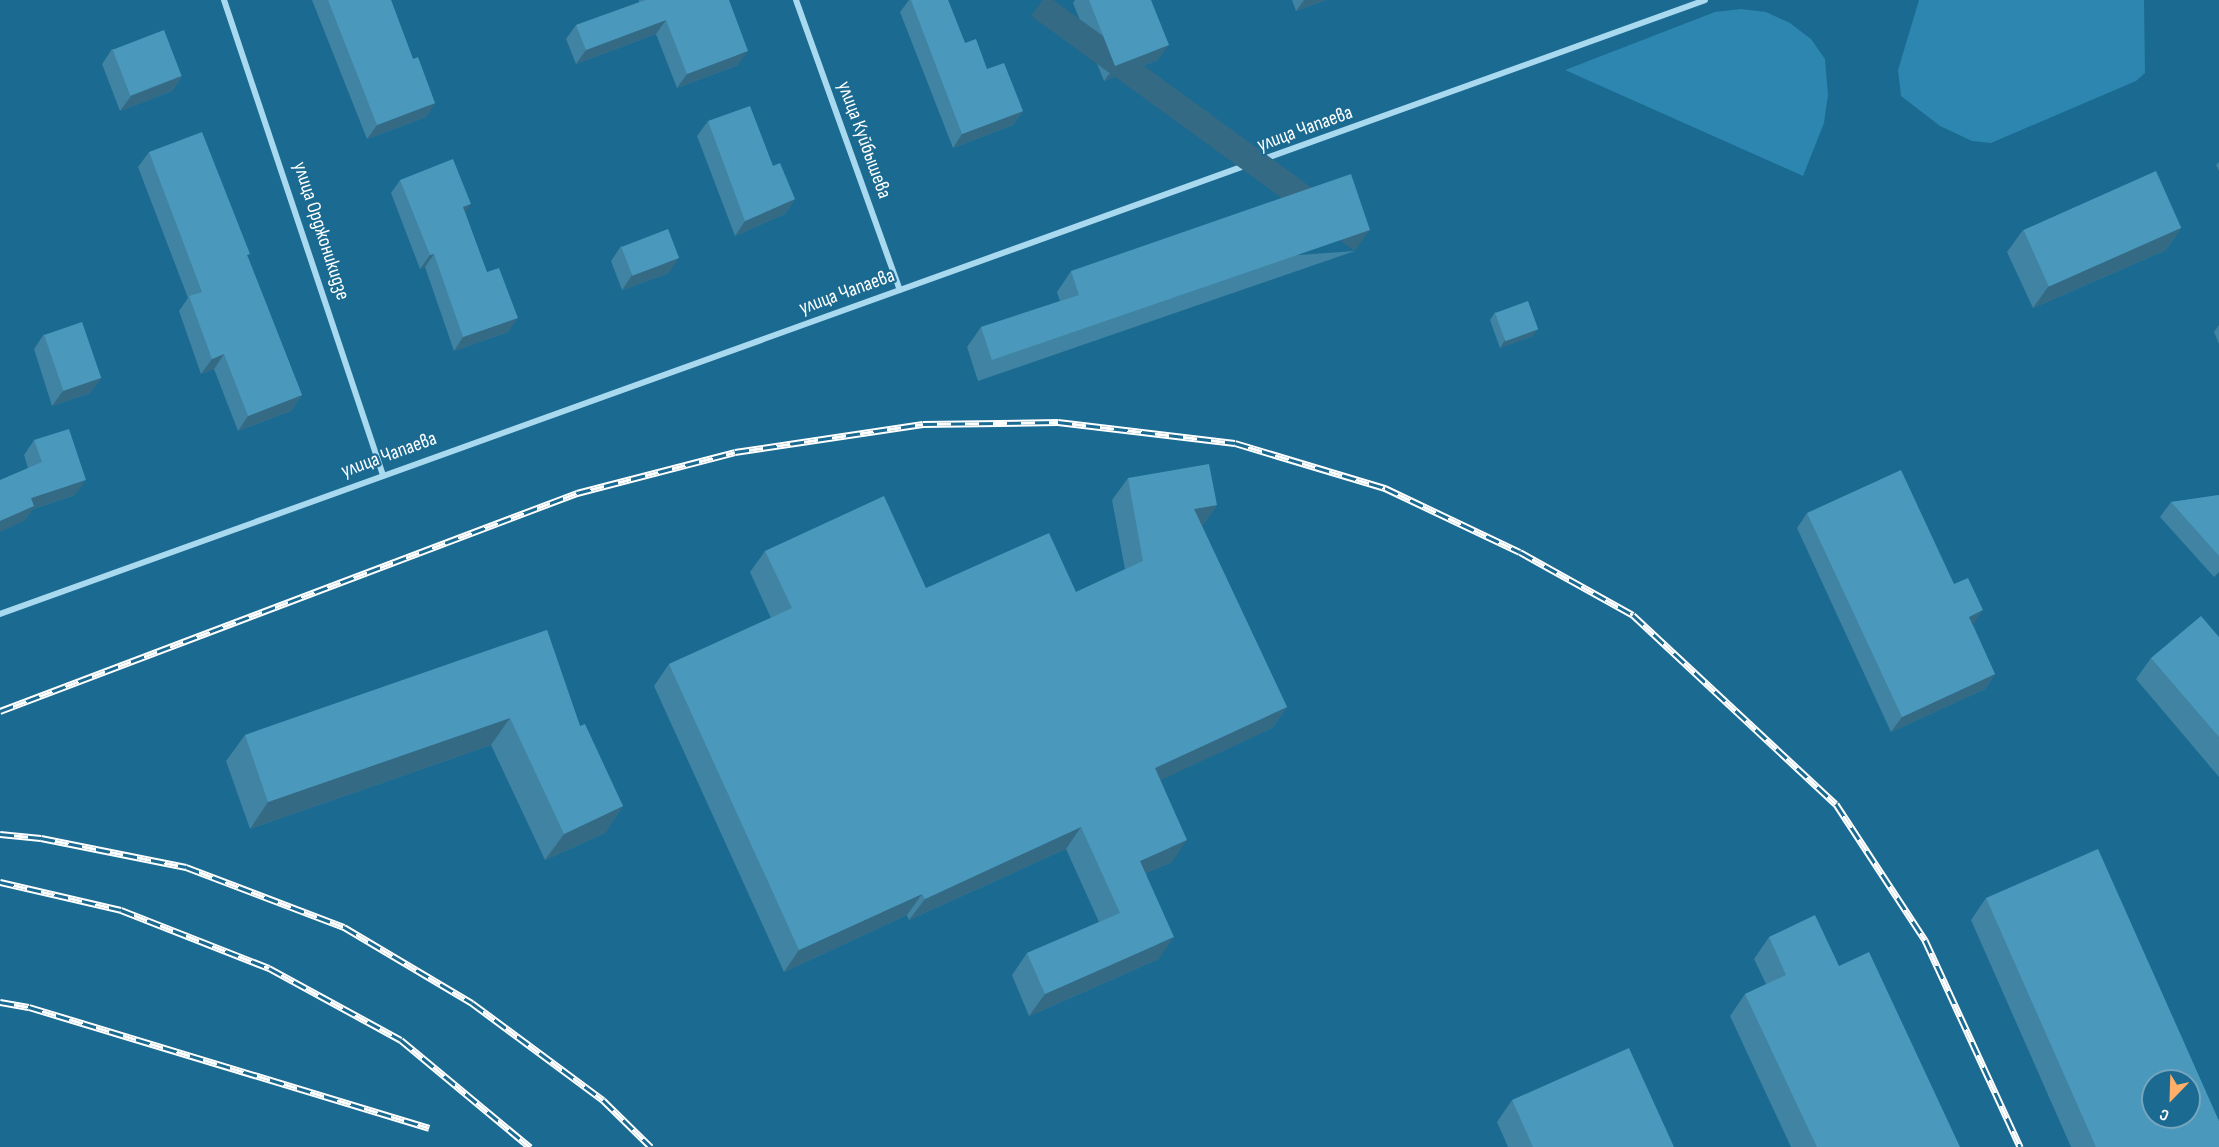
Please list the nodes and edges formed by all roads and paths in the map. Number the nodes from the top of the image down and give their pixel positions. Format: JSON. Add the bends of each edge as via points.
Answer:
{"nodes":[{"id":1,"x":224,"y":0,"type":"edge"},
{"id":2,"x":796,"y":0,"type":"edge"},
{"id":3,"x":1705,"y":0,"type":"edge"},
{"id":4,"x":900,"y":290,"type":"junction"},
{"id":5,"x":383,"y":474,"type":"junction"},
{"id":6,"x":0,"y":614,"type":"edge"}],
"edges":[{"from":1,"to":5,"type":"street","name":"улица Орджоникидзе"},
{"from":2,"to":4,"type":"street","name":"улица Куйбышева"},
{"from":3,"to":4,"type":"street","name":"улица Чапаева"},
{"from":4,"to":5,"type":"street","name":"улица Чапаева"},
{"from":5,"to":6,"type":"street","name":"улица Чапаева"}]}
